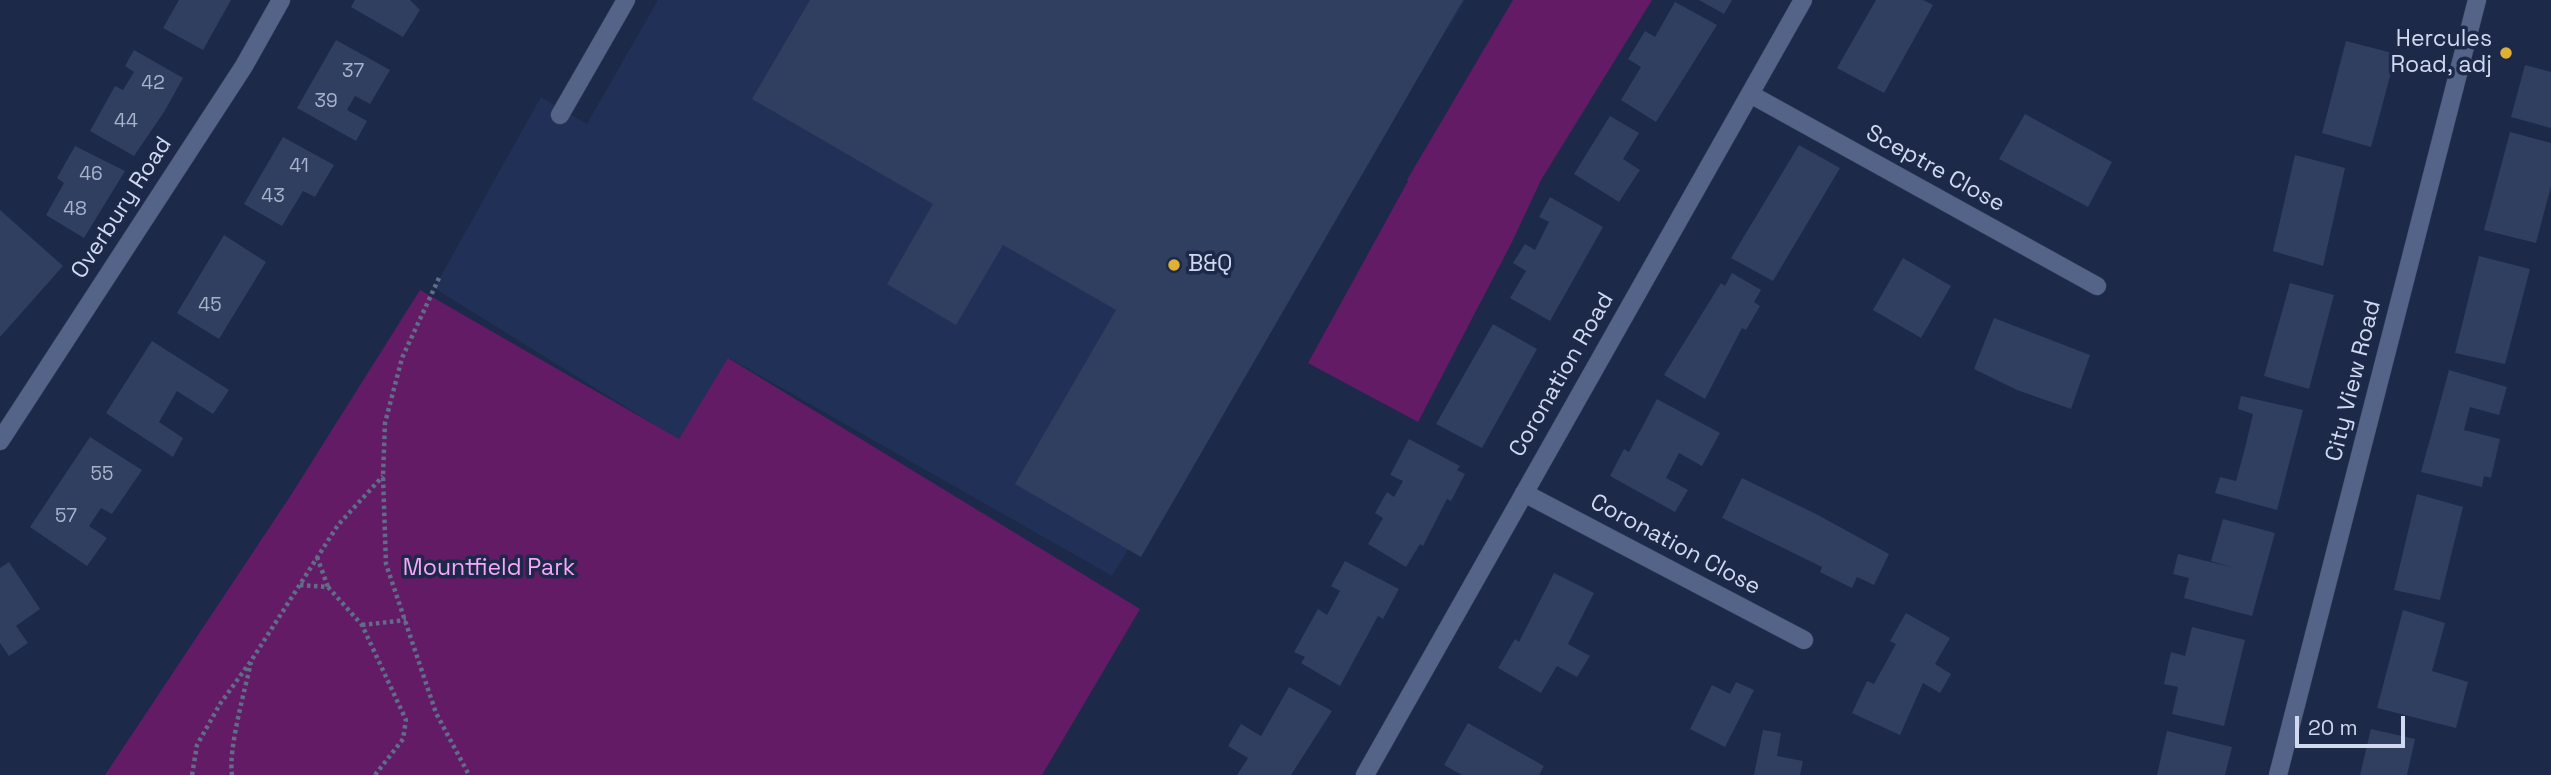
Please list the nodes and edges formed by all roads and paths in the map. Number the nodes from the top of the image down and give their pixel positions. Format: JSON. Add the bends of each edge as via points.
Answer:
{"nodes":[{"id":1,"x":281,"y":0,"type":"edge"},
{"id":2,"x":626,"y":0,"type":"edge"},
{"id":3,"x":1803,"y":0,"type":"edge"},
{"id":4,"x":2477,"y":0,"type":"edge"},
{"id":5,"x":1750,"y":94,"type":"junction"},
{"id":6,"x":559,"y":115,"type":"dead end"},
{"id":7,"x":439,"y":278,"type":"dead end"},
{"id":8,"x":2097,"y":286,"type":"dead end"},
{"id":9,"x":0,"y":441,"type":"edge"},
{"id":10,"x":383,"y":476,"type":"junction"},
{"id":11,"x":1524,"y":492,"type":"junction"},
{"id":12,"x":317,"y":557,"type":"junction"},
{"id":13,"x":300,"y":585,"type":"junction"},
{"id":14,"x":328,"y":587,"type":"junction"},
{"id":15,"x":406,"y":620,"type":"junction"},
{"id":16,"x":362,"y":625,"type":"junction"},
{"id":17,"x":1804,"y":640,"type":"dead end"},
{"id":18,"x":251,"y":661,"type":"junction"},
{"id":19,"x":192,"y":775,"type":"edge"},
{"id":20,"x":232,"y":775,"type":"edge"},
{"id":21,"x":375,"y":775,"type":"edge"},
{"id":22,"x":470,"y":775,"type":"edge"},
{"id":23,"x":1365,"y":775,"type":"edge"},
{"id":24,"x":2278,"y":775,"type":"edge"}],
"edges":[{"from":1,"to":9,"type":"street","name":"Overbury Road","via":[[244,66]]},
{"from":2,"to":6,"type":"street"},
{"from":3,"to":5,"type":"street","name":"Coronation Road"},
{"from":4,"to":24,"type":"street","name":"City View Road"},
{"from":5,"to":8,"type":"street","name":"Sceptre Close"},
{"from":5,"to":11,"type":"street","name":"Coronation Road"},
{"from":7,"to":10,"type":"path","via":[[402,358],[385,423]]},
{"from":10,"to":12,"type":"path","via":[[338,525]]},
{"from":10,"to":15,"type":"path","via":[[386,564]]},
{"from":11,"to":17,"type":"street","name":"Coronation Close"},
{"from":11,"to":23,"type":"street","name":"Coronation Road"},
{"from":12,"to":13,"type":"path"},
{"from":12,"to":14,"type":"path"},
{"from":13,"to":14,"type":"path"},
{"from":13,"to":18,"type":"path"},
{"from":14,"to":16,"type":"path"},
{"from":15,"to":16,"type":"path"},
{"from":15,"to":22,"type":"path","via":[[436,713]]},
{"from":16,"to":21,"type":"path","via":[[407,720],[403,740]]},
{"from":18,"to":19,"type":"path","via":[[197,745]]},
{"from":18,"to":20,"type":"path"}]}
